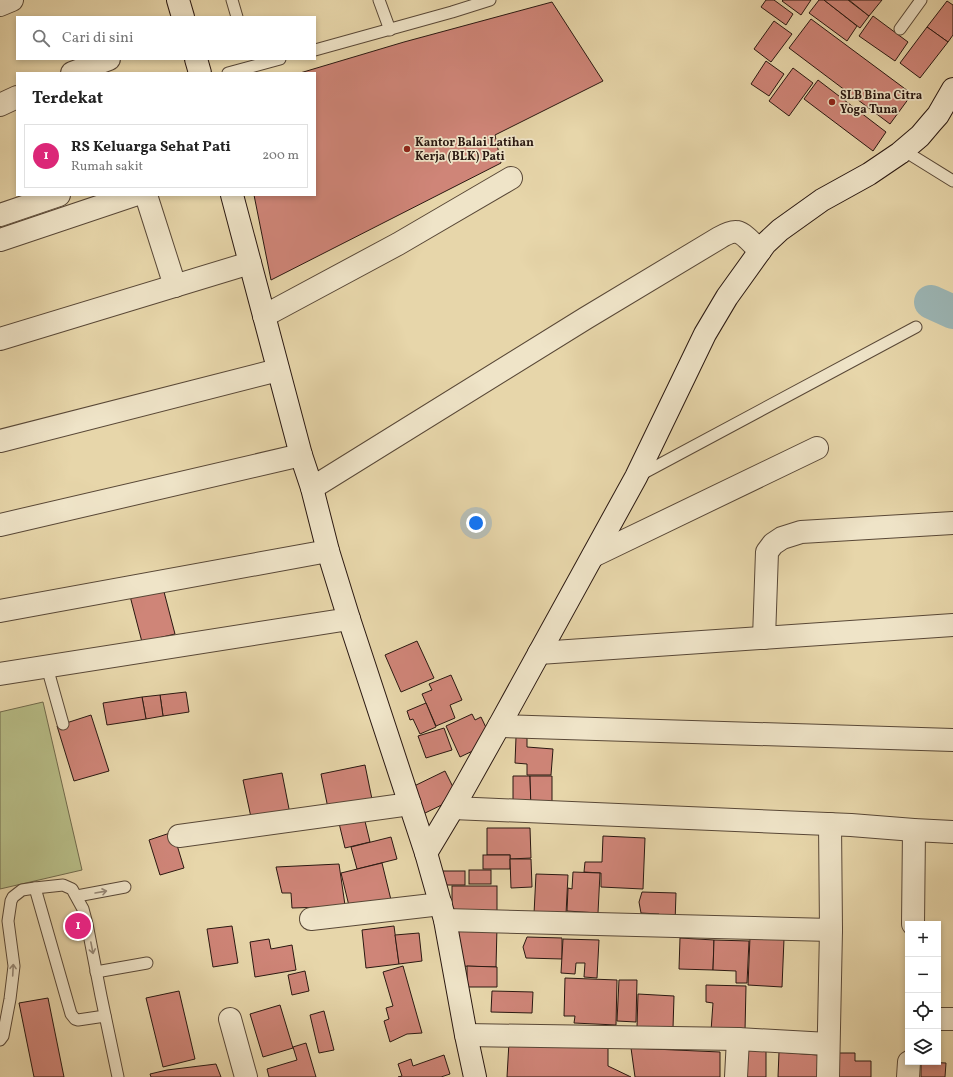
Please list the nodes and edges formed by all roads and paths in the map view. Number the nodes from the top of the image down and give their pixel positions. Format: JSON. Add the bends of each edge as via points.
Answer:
{"nodes":[{"id":1,"x":12,"y":0,"type":"edge"},
{"id":2,"x":178,"y":0,"type":"edge"},
{"id":3,"x":232,"y":0,"type":"edge"},
{"id":4,"x":379,"y":0,"type":"edge"},
{"id":5,"x":490,"y":0,"type":"edge"},
{"id":6,"x":921,"y":0,"type":"edge"},
{"id":7,"x":0,"y":5,"type":"edge"},
{"id":8,"x":183,"y":16,"type":"edge"},
{"id":9,"x":237,"y":16,"type":"edge"},
{"id":10,"x":900,"y":29,"type":"dead end"},
{"id":11,"x":390,"y":30,"type":"junction"},
{"id":12,"x":316,"y":50,"type":"edge"},
{"id":13,"x":106,"y":60,"type":"edge"},
{"id":14,"x":196,"y":60,"type":"edge"},
{"id":15,"x":272,"y":60,"type":"edge"},
{"id":16,"x":249,"y":63,"type":"edge"},
{"id":17,"x":75,"y":72,"type":"edge"},
{"id":18,"x":200,"y":72,"type":"edge"},
{"id":19,"x":230,"y":72,"type":"edge"},
{"id":20,"x":953,"y":89,"type":"edge"},
{"id":21,"x":16,"y":97,"type":"edge"},
{"id":22,"x":0,"y":105,"type":"edge"},
{"id":23,"x":902,"y":152,"type":"junction"},
{"id":24,"x":511,"y":178,"type":"dead end"},
{"id":25,"x":953,"y":181,"type":"edge"},
{"id":26,"x":56,"y":196,"type":"edge"},
{"id":27,"x":131,"y":196,"type":"edge"},
{"id":28,"x":146,"y":196,"type":"edge"},
{"id":29,"x":232,"y":196,"type":"edge"},
{"id":30,"x":0,"y":216,"type":"edge"},
{"id":31,"x":0,"y":240,"type":"edge"},
{"id":32,"x":760,"y":251,"type":"junction"},
{"id":33,"x":250,"y":263,"type":"junction"},
{"id":34,"x":175,"y":286,"type":"junction"},
{"id":35,"x":264,"y":316,"type":"junction"},
{"id":36,"x":916,"y":327,"type":"dead end"},
{"id":37,"x":0,"y":339,"type":"edge"},
{"id":38,"x":278,"y":370,"type":"junction"},
{"id":39,"x":0,"y":441,"type":"edge"},
{"id":40,"x":817,"y":448,"type":"dead end"},
{"id":41,"x":301,"y":455,"type":"junction"},
{"id":42,"x":636,"y":477,"type":"junction"},
{"id":43,"x":312,"y":488,"type":"junction"},
{"id":44,"x":953,"y":523,"type":"edge"},
{"id":45,"x":0,"y":525,"type":"edge"},
{"id":46,"x":328,"y":551,"type":"junction"},
{"id":47,"x":592,"y":556,"type":"junction"},
{"id":48,"x":0,"y":611,"type":"edge"},
{"id":49,"x":349,"y":619,"type":"junction"},
{"id":50,"x":953,"y":625,"type":"edge"},
{"id":51,"x":764,"y":638,"type":"junction"},
{"id":52,"x":540,"y":653,"type":"junction"},
{"id":53,"x":47,"y":667,"type":"junction"},
{"id":54,"x":0,"y":674,"type":"edge"},
{"id":55,"x":63,"y":724,"type":"dead end"},
{"id":56,"x":499,"y":726,"type":"junction"},
{"id":57,"x":953,"y":740,"type":"edge"},
{"id":58,"x":410,"y":804,"type":"junction"},
{"id":59,"x":453,"y":808,"type":"junction"},
{"id":60,"x":830,"y":824,"type":"junction"},
{"id":61,"x":914,"y":830,"type":"junction"},
{"id":62,"x":953,"y":832,"type":"edge"},
{"id":63,"x":179,"y":836,"type":"dead end"},
{"id":64,"x":426,"y":853,"type":"junction"},
{"id":65,"x":126,"y":887,"type":"dead end"},
{"id":66,"x":35,"y":888,"type":"junction"},
{"id":67,"x":77,"y":896,"type":"junction"},
{"id":68,"x":443,"y":912,"type":"junction"},
{"id":69,"x":311,"y":919,"type":"dead end"},
{"id":70,"x":913,"y":921,"type":"edge"},
{"id":71,"x":831,"y":930,"type":"junction"},
{"id":72,"x":147,"y":963,"type":"dead end"},
{"id":73,"x":96,"y":972,"type":"junction"},
{"id":74,"x":105,"y":1016,"type":"junction"},
{"id":75,"x":941,"y":1019,"type":"edge"},
{"id":76,"x":953,"y":1019,"type":"edge"},
{"id":77,"x":230,"y":1020,"type":"dead end"},
{"id":78,"x":466,"y":1035,"type":"junction"},
{"id":79,"x":1,"y":1038,"type":"edge"},
{"id":80,"x":738,"y":1039,"type":"junction"},
{"id":81,"x":828,"y":1044,"type":"junction"},
{"id":82,"x":909,"y":1065,"type":"edge"},
{"id":83,"x":118,"y":1077,"type":"edge"},
{"id":84,"x":246,"y":1077,"type":"edge"},
{"id":85,"x":476,"y":1077,"type":"edge"},
{"id":86,"x":736,"y":1077,"type":"edge"},
{"id":87,"x":828,"y":1077,"type":"edge"},
{"id":88,"x":908,"y":1077,"type":"edge"}],
"edges":[{"from":1,"to":7,"type":"street"},
{"from":2,"to":8,"type":"street"},
{"from":3,"to":9,"type":"lane"},
{"from":4,"to":11,"type":"lane"},
{"from":5,"to":11,"type":"lane"},
{"from":6,"to":10,"type":"lane"},
{"from":11,"to":12,"type":"lane"},
{"from":13,"to":17,"type":"street"},
{"from":14,"to":18,"type":"street"},
{"from":15,"to":16,"type":"lane"},
{"from":16,"to":19,"type":"lane"},
{"from":20,"to":23,"type":"street","via":[[931,123]]},
{"from":21,"to":22,"type":"street"},
{"from":23,"to":25,"type":"lane"},
{"from":23,"to":32,"type":"street","via":[[822,200],[780,230]]},
{"from":24,"to":35,"type":"street","via":[[398,244]]},
{"from":26,"to":30,"type":"street"},
{"from":27,"to":31,"type":"street"},
{"from":28,"to":34,"type":"street"},
{"from":29,"to":33,"type":"street"},
{"from":32,"to":42,"type":"street","via":[[727,297],[705,334]]},
{"from":32,"to":43,"type":"street","via":[[738,232],[719,238]]},
{"from":33,"to":34,"type":"street"},
{"from":33,"to":35,"type":"street"},
{"from":34,"to":37,"type":"street"},
{"from":35,"to":38,"type":"street"},
{"from":36,"to":42,"type":"lane"},
{"from":38,"to":39,"type":"street"},
{"from":38,"to":41,"type":"street"},
{"from":40,"to":47,"type":"street"},
{"from":41,"to":43,"type":"street"},
{"from":41,"to":45,"type":"street"},
{"from":42,"to":47,"type":"street"},
{"from":43,"to":46,"type":"street"},
{"from":44,"to":51,"type":"street","via":[[801,532],[782,538],[767,552]]},
{"from":46,"to":48,"type":"street"},
{"from":46,"to":49,"type":"street"},
{"from":47,"to":52,"type":"street"},
{"from":49,"to":53,"type":"street"},
{"from":49,"to":58,"type":"street"},
{"from":50,"to":51,"type":"street"},
{"from":51,"to":52,"type":"street"},
{"from":52,"to":56,"type":"street"},
{"from":53,"to":54,"type":"street"},
{"from":53,"to":55,"type":"lane"},
{"from":56,"to":57,"type":"street"},
{"from":56,"to":59,"type":"street"},
{"from":58,"to":63,"type":"street"},
{"from":58,"to":64,"type":"street"},
{"from":59,"to":60,"type":"street"},
{"from":59,"to":64,"type":"street"},
{"from":60,"to":61,"type":"street"},
{"from":60,"to":71,"type":"street"},
{"from":61,"to":62,"type":"street"},
{"from":61,"to":70,"type":"street"},
{"from":64,"to":68,"type":"street"},
{"from":67,"to":65,"type":"lane","one_way":true},
{"from":66,"to":67,"type":"lane","via":[[63,885],[72,889]]},
{"from":66,"to":74,"type":"lane","via":[[71,1014],[78,1020]]},
{"from":79,"to":66,"type":"lane","one_way":true,"via":[[14,966],[8,921],[11,901],[22,890]]},
{"from":67,"to":73,"type":"lane","one_way":true,"via":[[84,908]]},
{"from":68,"to":69,"type":"street"},
{"from":68,"to":71,"type":"street"},
{"from":68,"to":78,"type":"street"},
{"from":71,"to":81,"type":"street"},
{"from":72,"to":73,"type":"lane"},
{"from":73,"to":74,"type":"lane"},
{"from":74,"to":83,"type":"lane"},
{"from":75,"to":76,"type":"street"},
{"from":77,"to":84,"type":"street"},
{"from":78,"to":80,"type":"street"},
{"from":78,"to":85,"type":"street"},
{"from":80,"to":81,"type":"street"},
{"from":80,"to":86,"type":"street"},
{"from":81,"to":87,"type":"street"},
{"from":82,"to":88,"type":"street"}]}
